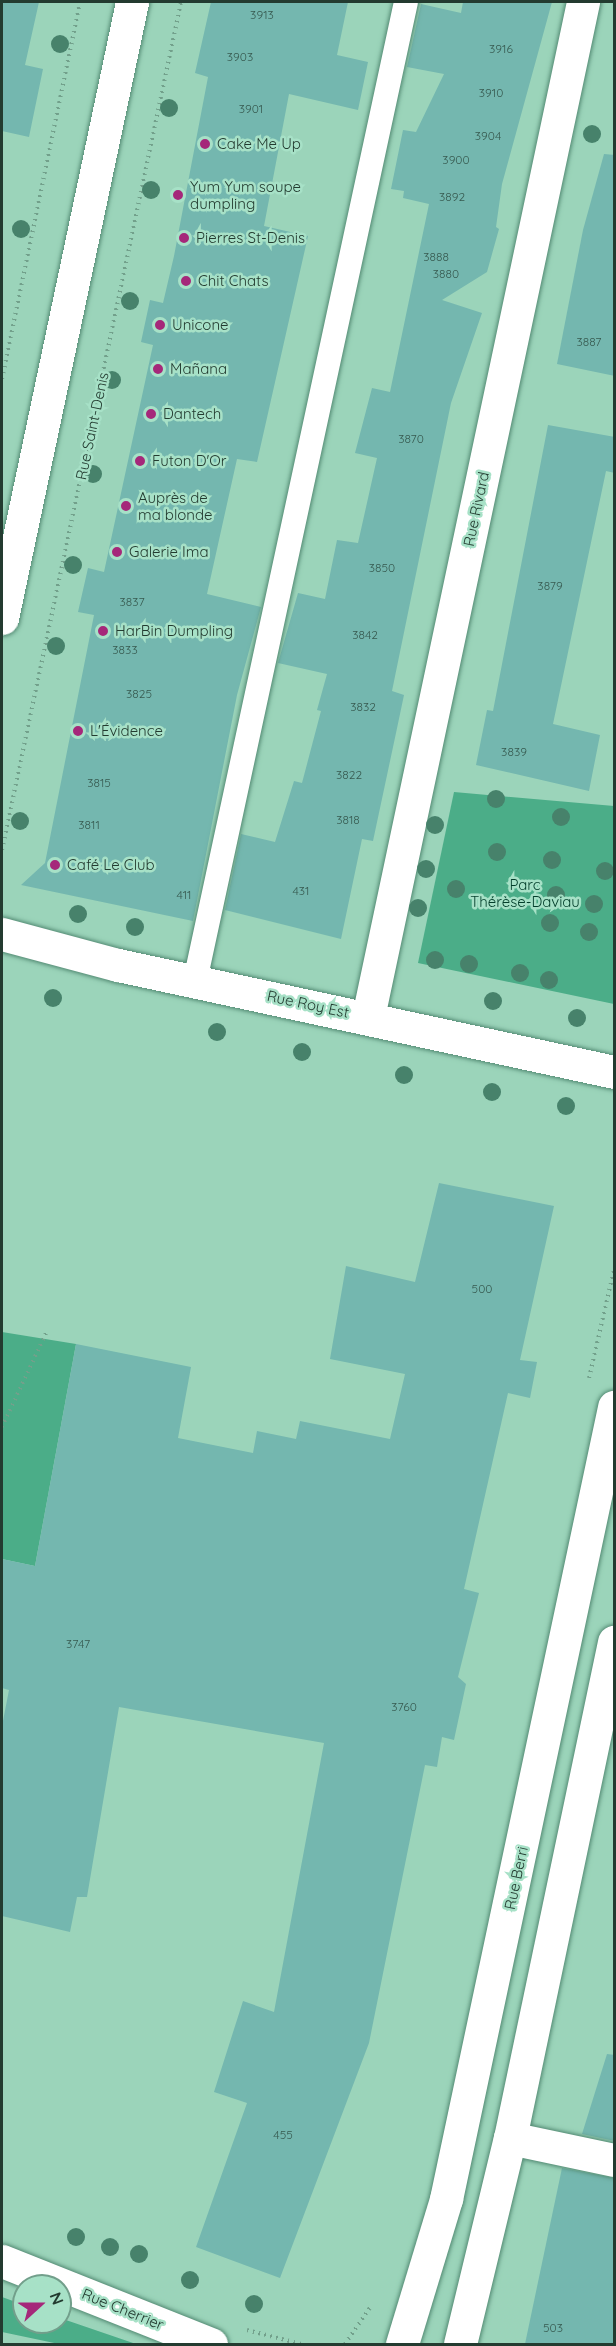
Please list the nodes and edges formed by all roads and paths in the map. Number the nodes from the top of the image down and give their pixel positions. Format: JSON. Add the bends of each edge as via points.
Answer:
{"nodes":[{"id":1,"x":80,"y":2,"type":"edge"},
{"id":2,"x":132,"y":2,"type":"edge"},
{"id":3,"x":181,"y":2,"type":"edge"},
{"id":4,"x":406,"y":2,"type":"edge"},
{"id":5,"x":583,"y":2,"type":"edge"},
{"id":6,"x":2,"y":379,"type":"edge"},
{"id":7,"x":2,"y":618,"type":"edge"},
{"id":8,"x":2,"y":850,"type":"edge"},
{"id":9,"x":2,"y":934,"type":"edge"},
{"id":10,"x":195,"y":981,"type":"junction"},
{"id":11,"x":368,"y":1017,"type":"junction"},
{"id":12,"x":615,"y":1072,"type":"edge"},
{"id":13,"x":47,"y":1331,"type":"dead end"},
{"id":14,"x":615,"y":1407,"type":"edge"},
{"id":15,"x":2,"y":1427,"type":"edge"},
{"id":16,"x":615,"y":1642,"type":"edge"},
{"id":17,"x":510,"y":2138,"type":"junction"},
{"id":18,"x":615,"y":2160,"type":"edge"},
{"id":19,"x":2,"y":2261,"type":"edge"},
{"id":20,"x":211,"y":2344,"type":"edge"},
{"id":21,"x":402,"y":2344,"type":"edge"},
{"id":22,"x":460,"y":2344,"type":"edge"}],
"edges":[{"from":1,"to":6,"type":"path"},
{"from":2,"to":7,"type":"street"},
{"from":3,"to":8,"type":"path","name":"Rue Saint-Denis"},
{"from":4,"to":10,"type":"lane"},
{"from":5,"to":11,"type":"street","name":"Rue Rivard"},
{"from":9,"to":10,"type":"street","name":"Rue Roy Est"},
{"from":10,"to":11,"type":"street","name":"Rue Roy Est"},
{"from":11,"to":12,"type":"street","name":"Rue Roy Est"},
{"from":13,"to":15,"type":"path"},
{"from":14,"to":21,"type":"street","name":"Rue Berri","via":[[446,2199]]},
{"from":16,"to":17,"type":"street"},
{"from":17,"to":18,"type":"street"},
{"from":17,"to":22,"type":"street"},
{"from":19,"to":20,"type":"street","name":"Rue Cherrier"}]}
